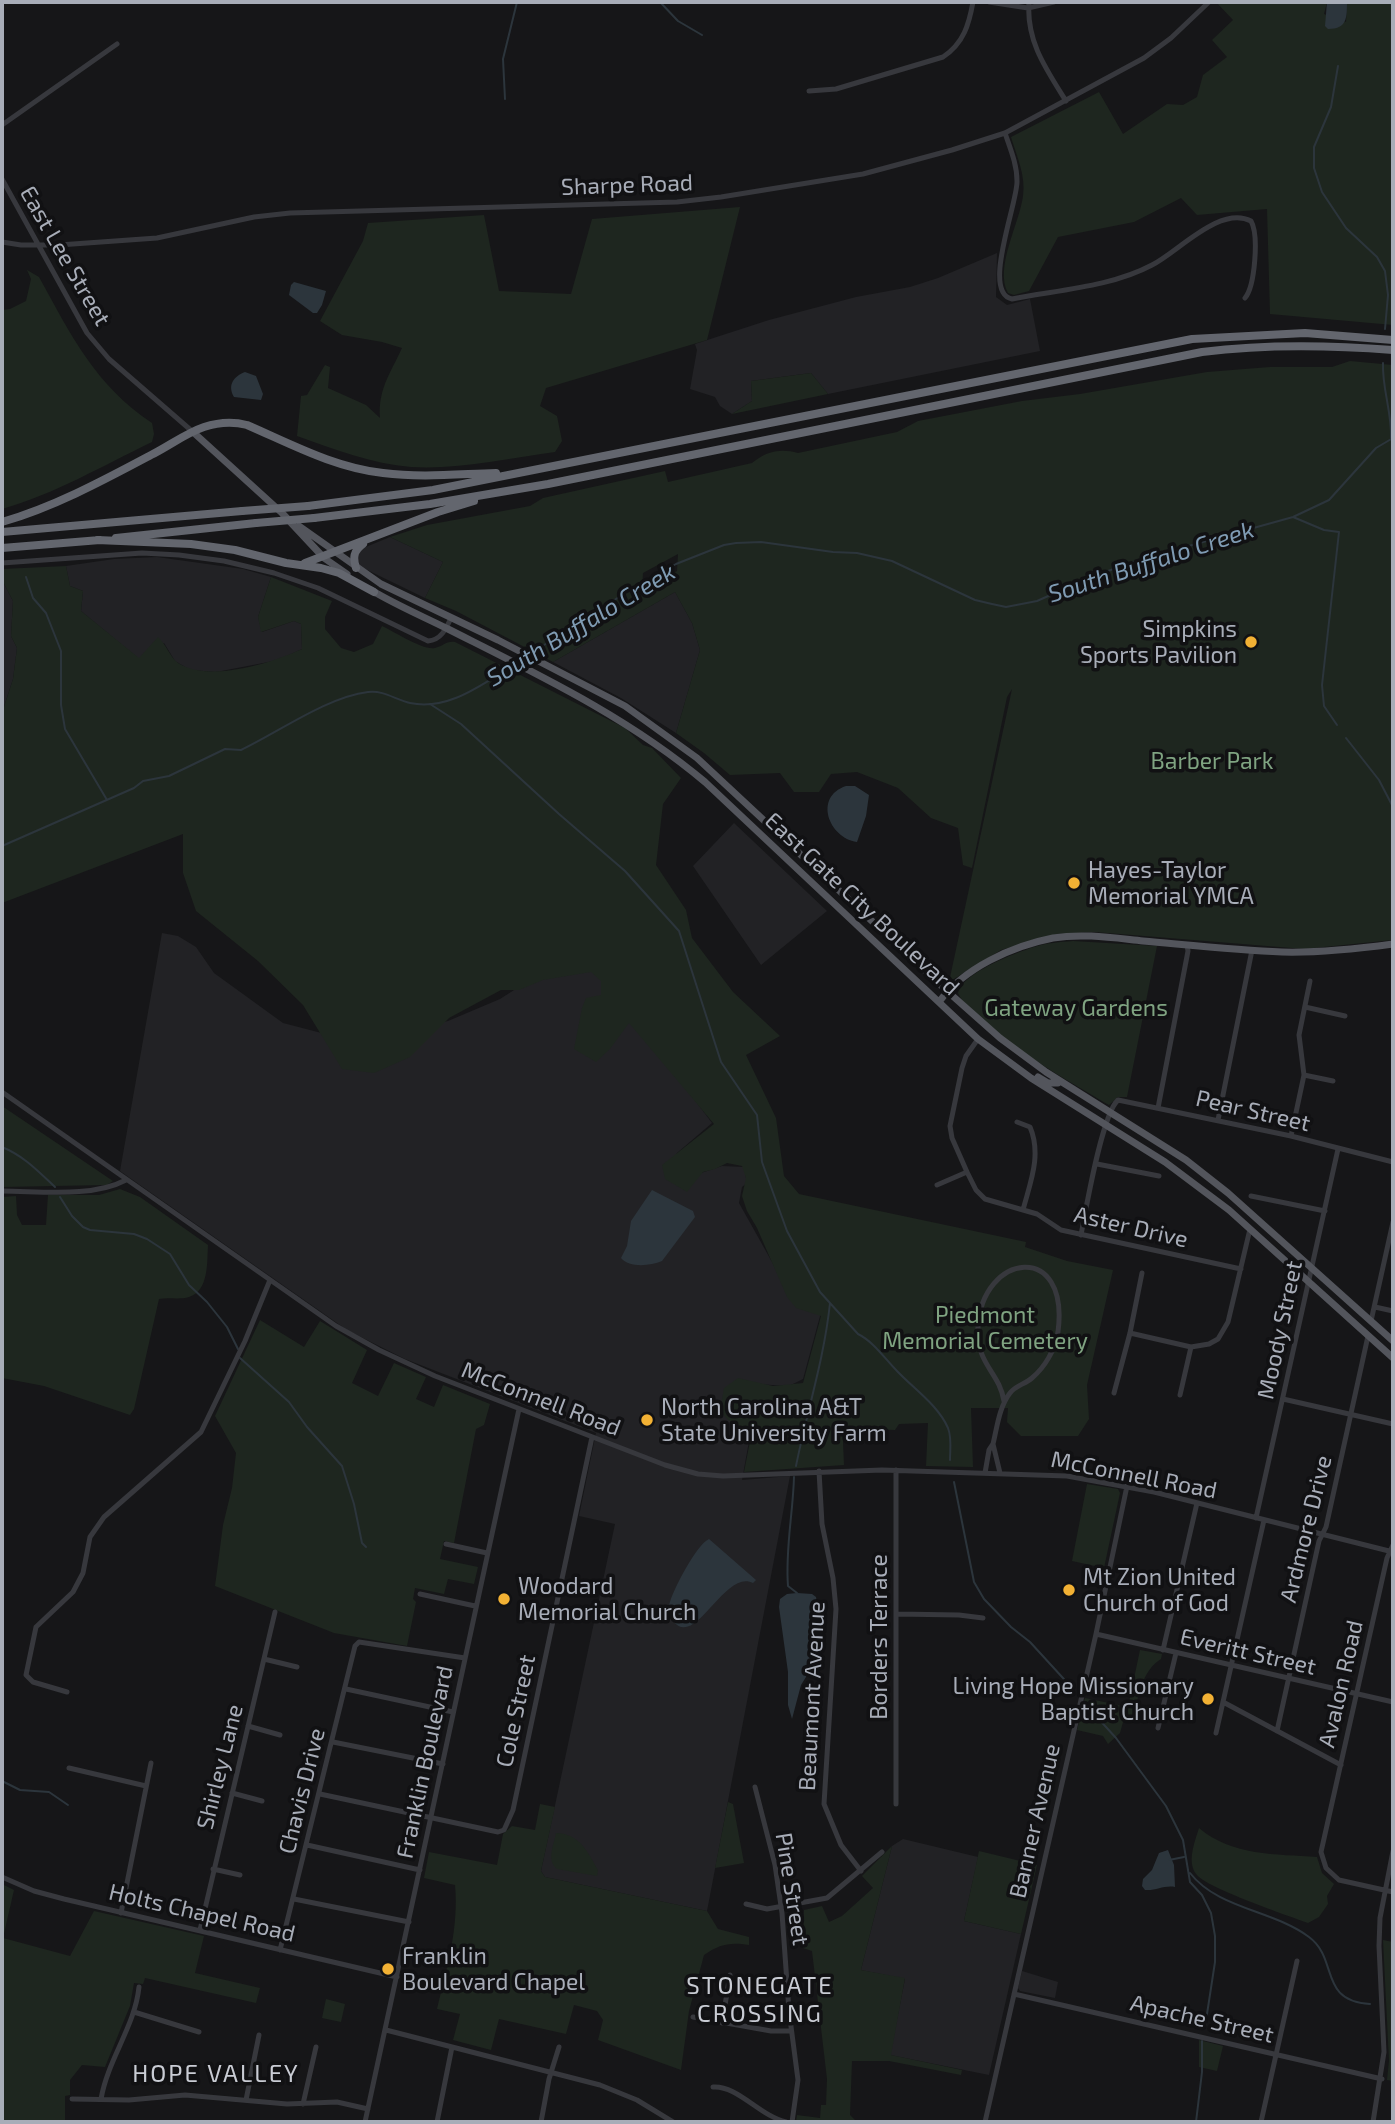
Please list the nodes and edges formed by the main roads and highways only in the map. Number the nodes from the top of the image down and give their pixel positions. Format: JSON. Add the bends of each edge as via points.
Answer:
{"nodes":[{"id":1,"x":1393,"y":340,"type":"edge"},
{"id":2,"x":1393,"y":350,"type":"edge"},
{"id":3,"x":193,"y":432,"type":"junction"},
{"id":4,"x":520,"y":471,"type":"junction"},
{"id":5,"x":514,"y":490,"type":"junction"},
{"id":6,"x":282,"y":513,"type":"junction"},
{"id":7,"x":2,"y":522,"type":"edge"},
{"id":8,"x":2,"y":532,"type":"edge"},
{"id":9,"x":372,"y":537,"type":"junction"},
{"id":10,"x":97,"y":540,"type":"junction"},
{"id":11,"x":2,"y":548,"type":"edge"},
{"id":12,"x":335,"y":553,"type":"junction"},
{"id":13,"x":324,"y":558,"type":"junction"},
{"id":14,"x":299,"y":565,"type":"junction"},
{"id":15,"x":356,"y":568,"type":"junction"},
{"id":16,"x":374,"y":592,"type":"junction"},
{"id":17,"x":643,"y":718,"type":"junction"},
{"id":18,"x":635,"y":729,"type":"junction"},
{"id":19,"x":1393,"y":944,"type":"edge"},
{"id":20,"x":947,"y":991,"type":"junction"},
{"id":21,"x":939,"y":1002,"type":"junction"},
{"id":22,"x":981,"y":1041,"type":"junction"},
{"id":23,"x":1060,"y":1080,"type":"junction"},
{"id":24,"x":1276,"y":1253,"type":"junction"},
{"id":25,"x":1311,"y":1266,"type":"junction"},
{"id":26,"x":1308,"y":1283,"type":"junction"},
{"id":27,"x":1345,"y":1297,"type":"junction"},
{"id":28,"x":1393,"y":1341,"type":"edge"},
{"id":29,"x":1393,"y":1358,"type":"edge"}],
"edges":[{"from":1,"to":4,"type":"highway","via":[[1305,332],[1192,339]]},
{"from":2,"to":5,"type":"highway","via":[[1301,346],[1202,352]]},
{"from":3,"to":4,"type":"highway","via":[[235,422],[313,455],[382,473],[428,476]]},
{"from":3,"to":6,"type":"main road","name":"East Gate City Boulevard"},
{"from":3,"to":7,"type":"highway","via":[[69,496]]},
{"from":4,"to":8,"type":"highway","bridge":true,"via":[[433,490],[308,506]]},
{"from":5,"to":9,"type":"highway"},
{"from":5,"to":10,"type":"highway","bridge":true,"via":[[417,506]]},
{"from":6,"to":12,"type":"main road","name":"East Gate City Boulevard"},
{"from":6,"to":13,"type":"main road","name":"East Gate City Boulevard"},
{"from":9,"to":12,"type":"highway"},
{"from":9,"to":15,"type":"highway","via":[[355,553]]},
{"from":10,"to":11,"type":"highway"},
{"from":10,"to":14,"type":"highway","via":[[191,544]]},
{"from":12,"to":13,"type":"highway"},
{"from":12,"to":15,"type":"main road","name":"East Gate City Boulevard"},
{"from":13,"to":14,"type":"highway"},
{"from":13,"to":16,"type":"main road","name":"East Gate City Boulevard"},
{"from":14,"to":16,"type":"highway","via":[[339,573]]},
{"from":15,"to":17,"type":"main road","name":"East Gate City Boulevard"},
{"from":16,"to":18,"type":"main road","name":"East Gate City Boulevard"},
{"from":17,"to":18,"type":"main road"},
{"from":17,"to":20,"type":"main road","name":"East Gate City Boulevard","via":[[697,758]]},
{"from":18,"to":21,"type":"main road","name":"East Gate City Boulevard","via":[[705,782]]},
{"from":19,"to":20,"type":"main road","via":[[1317,952],[1108,937],[1054,938],[993,959]]},
{"from":20,"to":21,"type":"main road"},
{"from":20,"to":23,"type":"main road","name":"East Gate City Boulevard","via":[[1000,1038]]},
{"from":21,"to":22,"type":"main road","name":"East Gate City Boulevard"},
{"from":22,"to":23,"type":"main road","via":[[1048,1083]]},
{"from":22,"to":24,"type":"main road","name":"East Gate City Boulevard","via":[[1031,1078],[1165,1161]]},
{"from":23,"to":25,"type":"main road","name":"East Gate City Boulevard","via":[[1196,1168]]},
{"from":24,"to":25,"type":"main road","via":[[1301,1269]]},
{"from":24,"to":26,"type":"main road","name":"East Gate City Boulevard"},
{"from":25,"to":27,"type":"main road","name":"East Gate City Boulevard"},
{"from":26,"to":27,"type":"main road","via":[[1318,1279]]},
{"from":26,"to":29,"type":"main road","name":"East Gate City Boulevard"},
{"from":27,"to":28,"type":"main road","name":"East Gate City Boulevard"}]}
